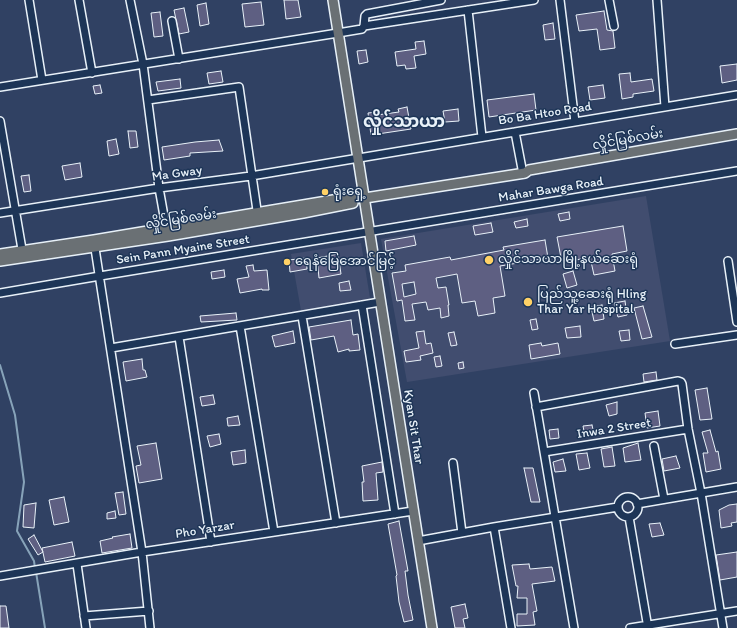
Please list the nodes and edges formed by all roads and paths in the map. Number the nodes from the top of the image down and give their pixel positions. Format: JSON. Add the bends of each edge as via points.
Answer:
{"nodes":[{"id":1,"x":29,"y":0,"type":"edge"},
{"id":2,"x":80,"y":0,"type":"edge"},
{"id":3,"x":130,"y":0,"type":"edge"},
{"id":4,"x":333,"y":0,"type":"edge"},
{"id":5,"x":442,"y":0,"type":"edge"},
{"id":6,"x":534,"y":0,"type":"edge"},
{"id":7,"x":560,"y":0,"type":"edge"},
{"id":8,"x":609,"y":0,"type":"edge"},
{"id":9,"x":657,"y":0,"type":"edge"},
{"id":10,"x":468,"y":10,"type":"junction"},
{"id":11,"x":172,"y":21,"type":"dead end"},
{"id":12,"x":364,"y":26,"type":"junction"},
{"id":13,"x":614,"y":26,"type":"dead end"},
{"id":14,"x":338,"y":33,"type":"junction"},
{"id":15,"x":179,"y":59,"type":"junction"},
{"id":16,"x":143,"y":64,"type":"junction"},
{"id":17,"x":92,"y":73,"type":"junction"},
{"id":18,"x":42,"y":80,"type":"junction"},
{"id":19,"x":0,"y":87,"type":"edge"},
{"id":20,"x":737,"y":95,"type":"edge"},
{"id":21,"x":148,"y":100,"type":"junction"},
{"id":22,"x":665,"y":107,"type":"junction"},
{"id":23,"x":0,"y":121,"type":"edge"},
{"id":24,"x":575,"y":122,"type":"junction"},
{"id":25,"x":515,"y":132,"type":"junction"},
{"id":26,"x":737,"y":134,"type":"edge"},
{"id":27,"x":482,"y":137,"type":"junction"},
{"id":28,"x":737,"y":140,"type":"edge"},
{"id":29,"x":358,"y":158,"type":"junction"},
{"id":30,"x":737,"y":171,"type":"edge"},
{"id":31,"x":524,"y":173,"type":"junction"},
{"id":32,"x":251,"y":176,"type":"junction"},
{"id":33,"x":159,"y":188,"type":"junction"},
{"id":34,"x":365,"y":198,"type":"junction"},
{"id":35,"x":14,"y":210,"type":"junction"},
{"id":36,"x":0,"y":213,"type":"edge"},
{"id":37,"x":258,"y":217,"type":"junction"},
{"id":38,"x":369,"y":231,"type":"junction"},
{"id":39,"x":167,"y":232,"type":"junction"},
{"id":40,"x":95,"y":243,"type":"junction"},
{"id":41,"x":0,"y":254,"type":"edge"},
{"id":42,"x":23,"y":254,"type":"junction"},
{"id":43,"x":0,"y":261,"type":"edge"},
{"id":44,"x":728,"y":261,"type":"dead end"},
{"id":45,"x":100,"y":276,"type":"junction"},
{"id":46,"x":0,"y":293,"type":"edge"},
{"id":47,"x":380,"y":302,"type":"junction"},
{"id":48,"x":362,"y":305,"type":"junction"},
{"id":49,"x":302,"y":316,"type":"junction"},
{"id":50,"x":737,"y":322,"type":"edge"},
{"id":51,"x":240,"y":326,"type":"junction"},
{"id":52,"x":737,"y":335,"type":"edge"},
{"id":53,"x":179,"y":337,"type":"junction"},
{"id":54,"x":675,"y":344,"type":"dead end"},
{"id":55,"x":111,"y":348,"type":"junction"},
{"id":56,"x":534,"y":393,"type":"dead end"},
{"id":57,"x":536,"y":407,"type":"junction"},
{"id":58,"x":688,"y":429,"type":"junction"},
{"id":59,"x":654,"y":446,"type":"dead end"},
{"id":60,"x":544,"y":452,"type":"junction"},
{"id":61,"x":453,"y":463,"type":"dead end"},
{"id":62,"x":737,"y":487,"type":"edge"},
{"id":63,"x":700,"y":493,"type":"junction"},
{"id":64,"x":664,"y":499,"type":"junction"},
{"id":65,"x":637,"y":504,"type":"junction"},
{"id":66,"x":618,"y":507,"type":"junction"},
{"id":67,"x":413,"y":511,"type":"junction"},
{"id":68,"x":394,"y":514,"type":"junction"},
{"id":69,"x":556,"y":517,"type":"junction"},
{"id":70,"x":629,"y":517,"type":"junction"},
{"id":71,"x":336,"y":523,"type":"junction"},
{"id":72,"x":494,"y":527,"type":"junction"},
{"id":73,"x":274,"y":532,"type":"junction"},
{"id":74,"x":462,"y":533,"type":"junction"},
{"id":75,"x":418,"y":541,"type":"junction"},
{"id":76,"x":211,"y":542,"type":"junction"},
{"id":77,"x":142,"y":552,"type":"junction"},
{"id":78,"x":77,"y":564,"type":"junction"},
{"id":79,"x":0,"y":576,"type":"edge"},
{"id":80,"x":149,"y":611,"type":"junction"},
{"id":81,"x":737,"y":611,"type":"edge"},
{"id":82,"x":721,"y":614,"type":"junction"},
{"id":83,"x":84,"y":616,"type":"junction"},
{"id":84,"x":648,"y":626,"type":"edge"},
{"id":85,"x":86,"y":628,"type":"edge"},
{"id":86,"x":150,"y":628,"type":"edge"},
{"id":87,"x":432,"y":628,"type":"edge"},
{"id":88,"x":512,"y":628,"type":"edge"},
{"id":89,"x":574,"y":628,"type":"edge"},
{"id":90,"x":630,"y":628,"type":"edge"},
{"id":91,"x":723,"y":628,"type":"edge"}],
"edges":[{"from":1,"to":18,"type":"street"},
{"from":2,"to":17,"type":"street"},
{"from":3,"to":16,"type":"street"},
{"from":4,"to":14,"type":"main road","name":"Kyan Sit Thar"},
{"from":5,"to":12,"type":"street","via":[[367,14]]},
{"from":6,"to":10,"type":"street"},
{"from":7,"to":24,"type":"street"},
{"from":8,"to":13,"type":"street"},
{"from":9,"to":22,"type":"street"},
{"from":10,"to":12,"type":"street"},
{"from":10,"to":27,"type":"street"},
{"from":11,"to":15,"type":"street"},
{"from":12,"to":14,"type":"street","via":[[362,29]]},
{"from":14,"to":15,"type":"street"},
{"from":14,"to":29,"type":"main road","name":"Kyan Sit Thar"},
{"from":15,"to":16,"type":"street"},
{"from":16,"to":17,"type":"street"},
{"from":16,"to":21,"type":"street"},
{"from":17,"to":18,"type":"street"},
{"from":18,"to":19,"type":"street"},
{"from":20,"to":22,"type":"street","name":"Bo Ba Htoo Road"},
{"from":21,"to":32,"type":"street","via":[[239,87]]},
{"from":21,"to":33,"type":"street"},
{"from":22,"to":24,"type":"street","name":"Bo Ba Htoo Road"},
{"from":23,"to":35,"type":"street"},
{"from":24,"to":25,"type":"street","name":"Bo Ba Htoo Road"},
{"from":25,"to":27,"type":"street","name":"Bo Ba Htoo Road"},
{"from":25,"to":31,"type":"street"},
{"from":26,"to":31,"type":"main road","name":"လှိုင်မြစ်လမ်း","via":[[529,170]]},
{"from":27,"to":29,"type":"street","name":"Bo Ba Htoo Road"},
{"from":28,"to":31,"type":"main road","name":"လှိုင်မြစ်လမ်း","via":[[530,175]]},
{"from":29,"to":32,"type":"street","name":"Ma Gway"},
{"from":29,"to":34,"type":"main road","name":"Kyan Sit Thar"},
{"from":30,"to":38,"type":"street","name":"Mahar Bawga Road"},
{"from":31,"to":34,"type":"main road","name":"လှိုင်မြစ်လမ်း"},
{"from":32,"to":33,"type":"street","name":"Ma Gway"},
{"from":32,"to":37,"type":"street"},
{"from":33,"to":35,"type":"street","name":"Ma Gway"},
{"from":33,"to":39,"type":"street"},
{"from":34,"to":37,"type":"main road","name":"လှိုင်မြစ်လမ်း","via":[[357,196]]},
{"from":34,"to":38,"type":"main road","name":"Kyan Sit Thar"},
{"from":35,"to":36,"type":"street","name":"Ma Gway"},
{"from":35,"to":42,"type":"street"},
{"from":37,"to":39,"type":"main road","name":"လှိုင်မြစ်လမ်း"},
{"from":38,"to":45,"type":"street","name":"Sein Pann Myaine Street"},
{"from":38,"to":47,"type":"main road","name":"Kyan Sit Thar"},
{"from":39,"to":40,"type":"main road","name":"လှိုင်မြစ်လမ်း"},
{"from":40,"to":42,"type":"main road","name":"လှိုင်မြစ်လမ်း"},
{"from":40,"to":45,"type":"street"},
{"from":41,"to":42,"type":"main road","name":"လှိုင်မြစ်လမ်း"},
{"from":42,"to":43,"type":"main road","name":"လှိုင်မြစ်လမ်း"},
{"from":44,"to":50,"type":"street"},
{"from":45,"to":46,"type":"street","name":"Sein Pann Myaine Street"},
{"from":45,"to":55,"type":"street"},
{"from":47,"to":48,"type":"street"},
{"from":47,"to":67,"type":"main road","name":"Kyan Sit Thar"},
{"from":48,"to":49,"type":"street"},
{"from":48,"to":68,"type":"street"},
{"from":49,"to":51,"type":"street"},
{"from":49,"to":71,"type":"street"},
{"from":51,"to":53,"type":"street"},
{"from":51,"to":73,"type":"street"},
{"from":52,"to":54,"type":"street"},
{"from":53,"to":55,"type":"street"},
{"from":53,"to":76,"type":"street"},
{"from":55,"to":77,"type":"street"},
{"from":56,"to":57,"type":"street"},
{"from":57,"to":58,"type":"street","via":[[678,381],[682,384]]},
{"from":57,"to":60,"type":"street"},
{"from":58,"to":60,"type":"street","name":"Inwa 2 Street"},
{"from":58,"to":63,"type":"street"},
{"from":59,"to":64,"type":"street"},
{"from":60,"to":69,"type":"street"},
{"from":61,"to":74,"type":"street"},
{"from":62,"to":63,"type":"street"},
{"from":63,"to":64,"type":"street"},
{"from":63,"to":82,"type":"street"},
{"from":64,"to":65,"type":"street"},
{"from":65,"to":66,"type":"street","via":[[626,498],[620,501]]},
{"from":65,"to":70,"type":"street","via":[[637,511]]},
{"from":66,"to":69,"type":"street"},
{"from":66,"to":70,"type":"street","via":[[620,514]]},
{"from":67,"to":68,"type":"street","name":"Pho Yarzar"},
{"from":67,"to":75,"type":"main road","name":"Kyan Sit Thar"},
{"from":68,"to":71,"type":"street","name":"Pho Yarzar"},
{"from":69,"to":72,"type":"street"},
{"from":69,"to":89,"type":"street"},
{"from":70,"to":84,"type":"street"},
{"from":71,"to":73,"type":"street","name":"Pho Yarzar"},
{"from":72,"to":74,"type":"street"},
{"from":72,"to":88,"type":"street"},
{"from":73,"to":76,"type":"street","name":"Pho Yarzar"},
{"from":74,"to":75,"type":"street"},
{"from":75,"to":87,"type":"main road","name":"Kyan Sit Thar"},
{"from":76,"to":77,"type":"street","name":"Pho Yarzar"},
{"from":77,"to":78,"type":"street","name":"Pho Yarzar"},
{"from":77,"to":80,"type":"street"},
{"from":78,"to":79,"type":"street","name":"Pho Yarzar"},
{"from":78,"to":83,"type":"street"},
{"from":80,"to":83,"type":"street"},
{"from":80,"to":86,"type":"street"},
{"from":81,"to":82,"type":"street"},
{"from":82,"to":84,"type":"street"},
{"from":82,"to":91,"type":"street"},
{"from":83,"to":85,"type":"street"},
{"from":84,"to":90,"type":"street"}]}
